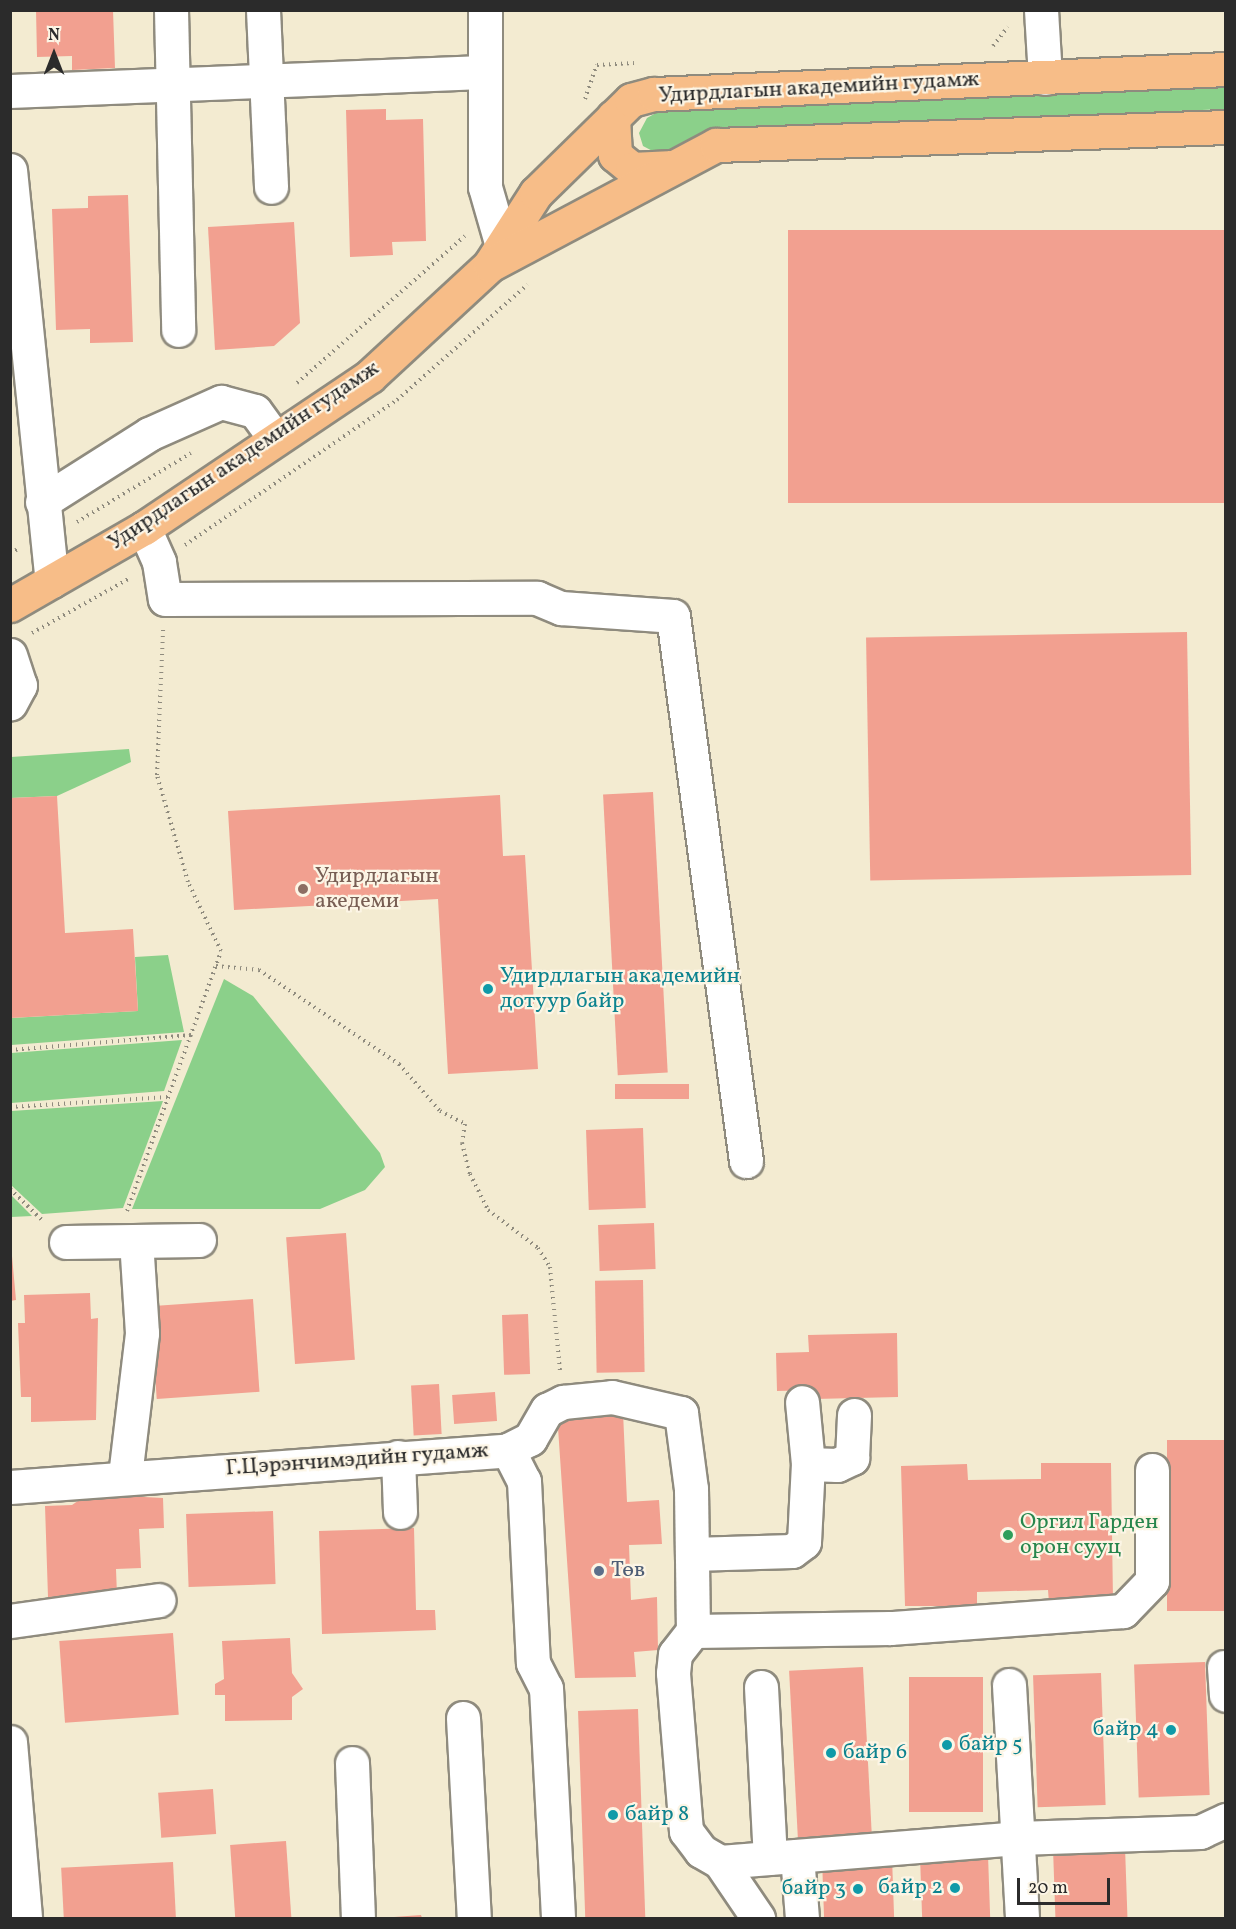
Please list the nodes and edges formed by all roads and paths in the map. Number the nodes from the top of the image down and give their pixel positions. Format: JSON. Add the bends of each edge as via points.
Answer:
{"nodes":[{"id":1,"x":171,"y":10,"type":"edge"},
{"id":2,"x":263,"y":10,"type":"edge"},
{"id":3,"x":485,"y":10,"type":"edge"},
{"id":4,"x":1041,"y":10,"type":"edge"},
{"id":5,"x":1226,"y":69,"type":"edge"},
{"id":6,"x":485,"y":72,"type":"junction"},
{"id":7,"x":1045,"y":78,"type":"junction"},
{"id":8,"x":265,"y":81,"type":"junction"},
{"id":9,"x":171,"y":85,"type":"junction"},
{"id":10,"x":10,"y":91,"type":"edge"},
{"id":11,"x":613,"y":117,"type":"junction"},
{"id":12,"x":1226,"y":127,"type":"edge"},
{"id":13,"x":668,"y":166,"type":"junction"},
{"id":14,"x":10,"y":170,"type":"edge"},
{"id":15,"x":271,"y":187,"type":"dead end"},
{"id":16,"x":496,"y":255,"type":"junction"},
{"id":17,"x":532,"y":280,"type":"dead end"},
{"id":18,"x":178,"y":330,"type":"dead end"},
{"id":19,"x":275,"y":440,"type":"junction"},
{"id":20,"x":42,"y":502,"type":"junction"},
{"id":21,"x":144,"y":528,"type":"junction"},
{"id":22,"x":159,"y":562,"type":"junction"},
{"id":23,"x":52,"y":581,"type":"junction"},
{"id":24,"x":165,"y":598,"type":"junction"},
{"id":25,"x":10,"y":605,"type":"edge"},
{"id":26,"x":15,"y":648,"type":"edge"},
{"id":27,"x":10,"y":704,"type":"edge"},
{"id":28,"x":216,"y":966,"type":"junction"},
{"id":29,"x":191,"y":1035,"type":"junction"},
{"id":30,"x":10,"y":1050,"type":"edge"},
{"id":31,"x":169,"y":1097,"type":"junction"},
{"id":32,"x":10,"y":1107,"type":"edge"},
{"id":33,"x":746,"y":1161,"type":"dead end"},
{"id":34,"x":10,"y":1189,"type":"edge"},
{"id":35,"x":199,"y":1240,"type":"dead end"},
{"id":36,"x":126,"y":1241,"type":"junction"},
{"id":37,"x":66,"y":1242,"type":"joint"},
{"id":38,"x":563,"y":1402,"type":"junction"},
{"id":39,"x":802,"y":1402,"type":"dead end"},
{"id":40,"x":854,"y":1415,"type":"dead end"},
{"id":41,"x":508,"y":1450,"type":"junction"},
{"id":42,"x":398,"y":1457,"type":"junction"},
{"id":43,"x":808,"y":1464,"type":"junction"},
{"id":44,"x":1152,"y":1470,"type":"dead end"},
{"id":45,"x":125,"y":1476,"type":"junction"},
{"id":46,"x":10,"y":1487,"type":"edge"},
{"id":47,"x":400,"y":1512,"type":"dead end"},
{"id":48,"x":692,"y":1554,"type":"junction"},
{"id":49,"x":159,"y":1600,"type":"dead end"},
{"id":50,"x":10,"y":1621,"type":"edge"},
{"id":51,"x":693,"y":1631,"type":"junction"},
{"id":52,"x":1009,"y":1685,"type":"dead end"},
{"id":53,"x":761,"y":1687,"type":"dead end"},
{"id":54,"x":463,"y":1718,"type":"dead end"},
{"id":55,"x":10,"y":1742,"type":"edge"},
{"id":56,"x":352,"y":1763,"type":"dead end"},
{"id":57,"x":1226,"y":1820,"type":"edge"},
{"id":58,"x":1017,"y":1838,"type":"junction"},
{"id":59,"x":784,"y":1857,"type":"junction"},
{"id":60,"x":720,"y":1862,"type":"junction"},
{"id":61,"x":20,"y":1908,"type":"edge"},
{"id":62,"x":358,"y":1918,"type":"edge"},
{"id":63,"x":474,"y":1918,"type":"edge"},
{"id":64,"x":558,"y":1918,"type":"edge"},
{"id":65,"x":758,"y":1918,"type":"edge"},
{"id":66,"x":802,"y":1918,"type":"edge"},
{"id":67,"x":1022,"y":1918,"type":"edge"}],
"edges":[{"from":1,"to":9,"type":"street"},
{"from":2,"to":8,"type":"street"},
{"from":3,"to":6,"type":"street"},
{"from":4,"to":7,"type":"street"},
{"from":5,"to":7,"type":"main road","name":"Удирдлагын академийн гудамж"},
{"from":6,"to":8,"type":"street"},
{"from":6,"to":16,"type":"street","via":[[485,187]]},
{"from":7,"to":11,"type":"main road","name":"Удирдлагын академийн гудамж","via":[[654,94],[631,100]]},
{"from":8,"to":9,"type":"street"},
{"from":8,"to":15,"type":"street"},
{"from":9,"to":10,"type":"street"},
{"from":9,"to":18,"type":"street"},
{"from":11,"to":13,"type":"main road","via":[[615,155],[632,169]]},
{"from":11,"to":16,"type":"main road","name":"Удирдлагын академийн гудамж","via":[[536,193]]},
{"from":12,"to":13,"type":"main road","name":"Удирдлагын академийн гудамж","via":[[716,145]]},
{"from":13,"to":16,"type":"main road","name":"Удирдлагын академийн гудамж"},
{"from":14,"to":20,"type":"street"},
{"from":16,"to":19,"type":"main road","name":"Удирдлагын академийн гудамж","via":[[370,376]]},
{"from":17,"to":22,"type":"path","via":[[397,400]]},
{"from":19,"to":20,"type":"street","via":[[255,411],[221,402],[148,434]]},
{"from":19,"to":21,"type":"main road","name":"Удирдлагын академийн гудамж"},
{"from":20,"to":23,"type":"street"},
{"from":21,"to":22,"type":"street"},
{"from":21,"to":23,"type":"main road","name":"Удирдлагын академийн гудамж"},
{"from":22,"to":24,"type":"street"},
{"from":22,"to":26,"type":"path"},
{"from":23,"to":25,"type":"main road","name":"Удирдлагын академийн гудамж"},
{"from":24,"to":28,"type":"path","via":[[157,775],[188,882],[221,951]]},
{"from":24,"to":33,"type":"street","via":[[537,598],[561,608],[673,616]]},
{"from":26,"to":27,"type":"street","via":[[20,685]]},
{"from":28,"to":29,"type":"path"},
{"from":28,"to":38,"type":"path","via":[[259,970],[399,1064],[440,1111],[465,1124],[462,1143],[470,1173],[488,1210],[538,1248],[549,1267]]},
{"from":29,"to":30,"type":"path"},
{"from":29,"to":31,"type":"path"},
{"from":31,"to":32,"type":"path"},
{"from":31,"to":36,"type":"path"},
{"from":34,"to":37,"type":"path"},
{"from":35,"to":36,"type":"street"},
{"from":36,"to":37,"type":"street"},
{"from":36,"to":45,"type":"street","via":[[142,1333]]},
{"from":38,"to":41,"type":"street","name":"Г.Цэрэнчимэдийн гудамж","via":[[547,1410],[530,1439]]},
{"from":38,"to":48,"type":"street","via":[[612,1397],[681,1413]]},
{"from":39,"to":43,"type":"street"},
{"from":40,"to":43,"type":"street","via":[[852,1458],[837,1465]]},
{"from":41,"to":42,"type":"street","name":"Г.Цэрэнчимэдийн гудамж"},
{"from":41,"to":64,"type":"street","via":[[524,1481],[533,1663],[546,1688]]},
{"from":42,"to":45,"type":"street","name":"Г.Цэрэнчимэдийн гудамж"},
{"from":42,"to":47,"type":"street"},
{"from":43,"to":48,"type":"street","via":[[808,1521],[799,1548]]},
{"from":44,"to":51,"type":"street","via":[[1152,1581],[1132,1606],[1116,1613],[890,1628]]},
{"from":45,"to":46,"type":"street","name":"Г.Цэрэнчимэдийн гудамж"},
{"from":48,"to":51,"type":"street"},
{"from":49,"to":50,"type":"street"},
{"from":51,"to":60,"type":"street","via":[[675,1654],[673,1673],[686,1831],[700,1851]]},
{"from":52,"to":58,"type":"street"},
{"from":53,"to":59,"type":"street"},
{"from":54,"to":63,"type":"street"},
{"from":55,"to":61,"type":"street"},
{"from":56,"to":62,"type":"street"},
{"from":57,"to":58,"type":"street","via":[[1200,1832]]},
{"from":58,"to":59,"type":"street"},
{"from":58,"to":67,"type":"street"},
{"from":59,"to":60,"type":"street"},
{"from":59,"to":66,"type":"street"},
{"from":60,"to":65,"type":"street"}]}
